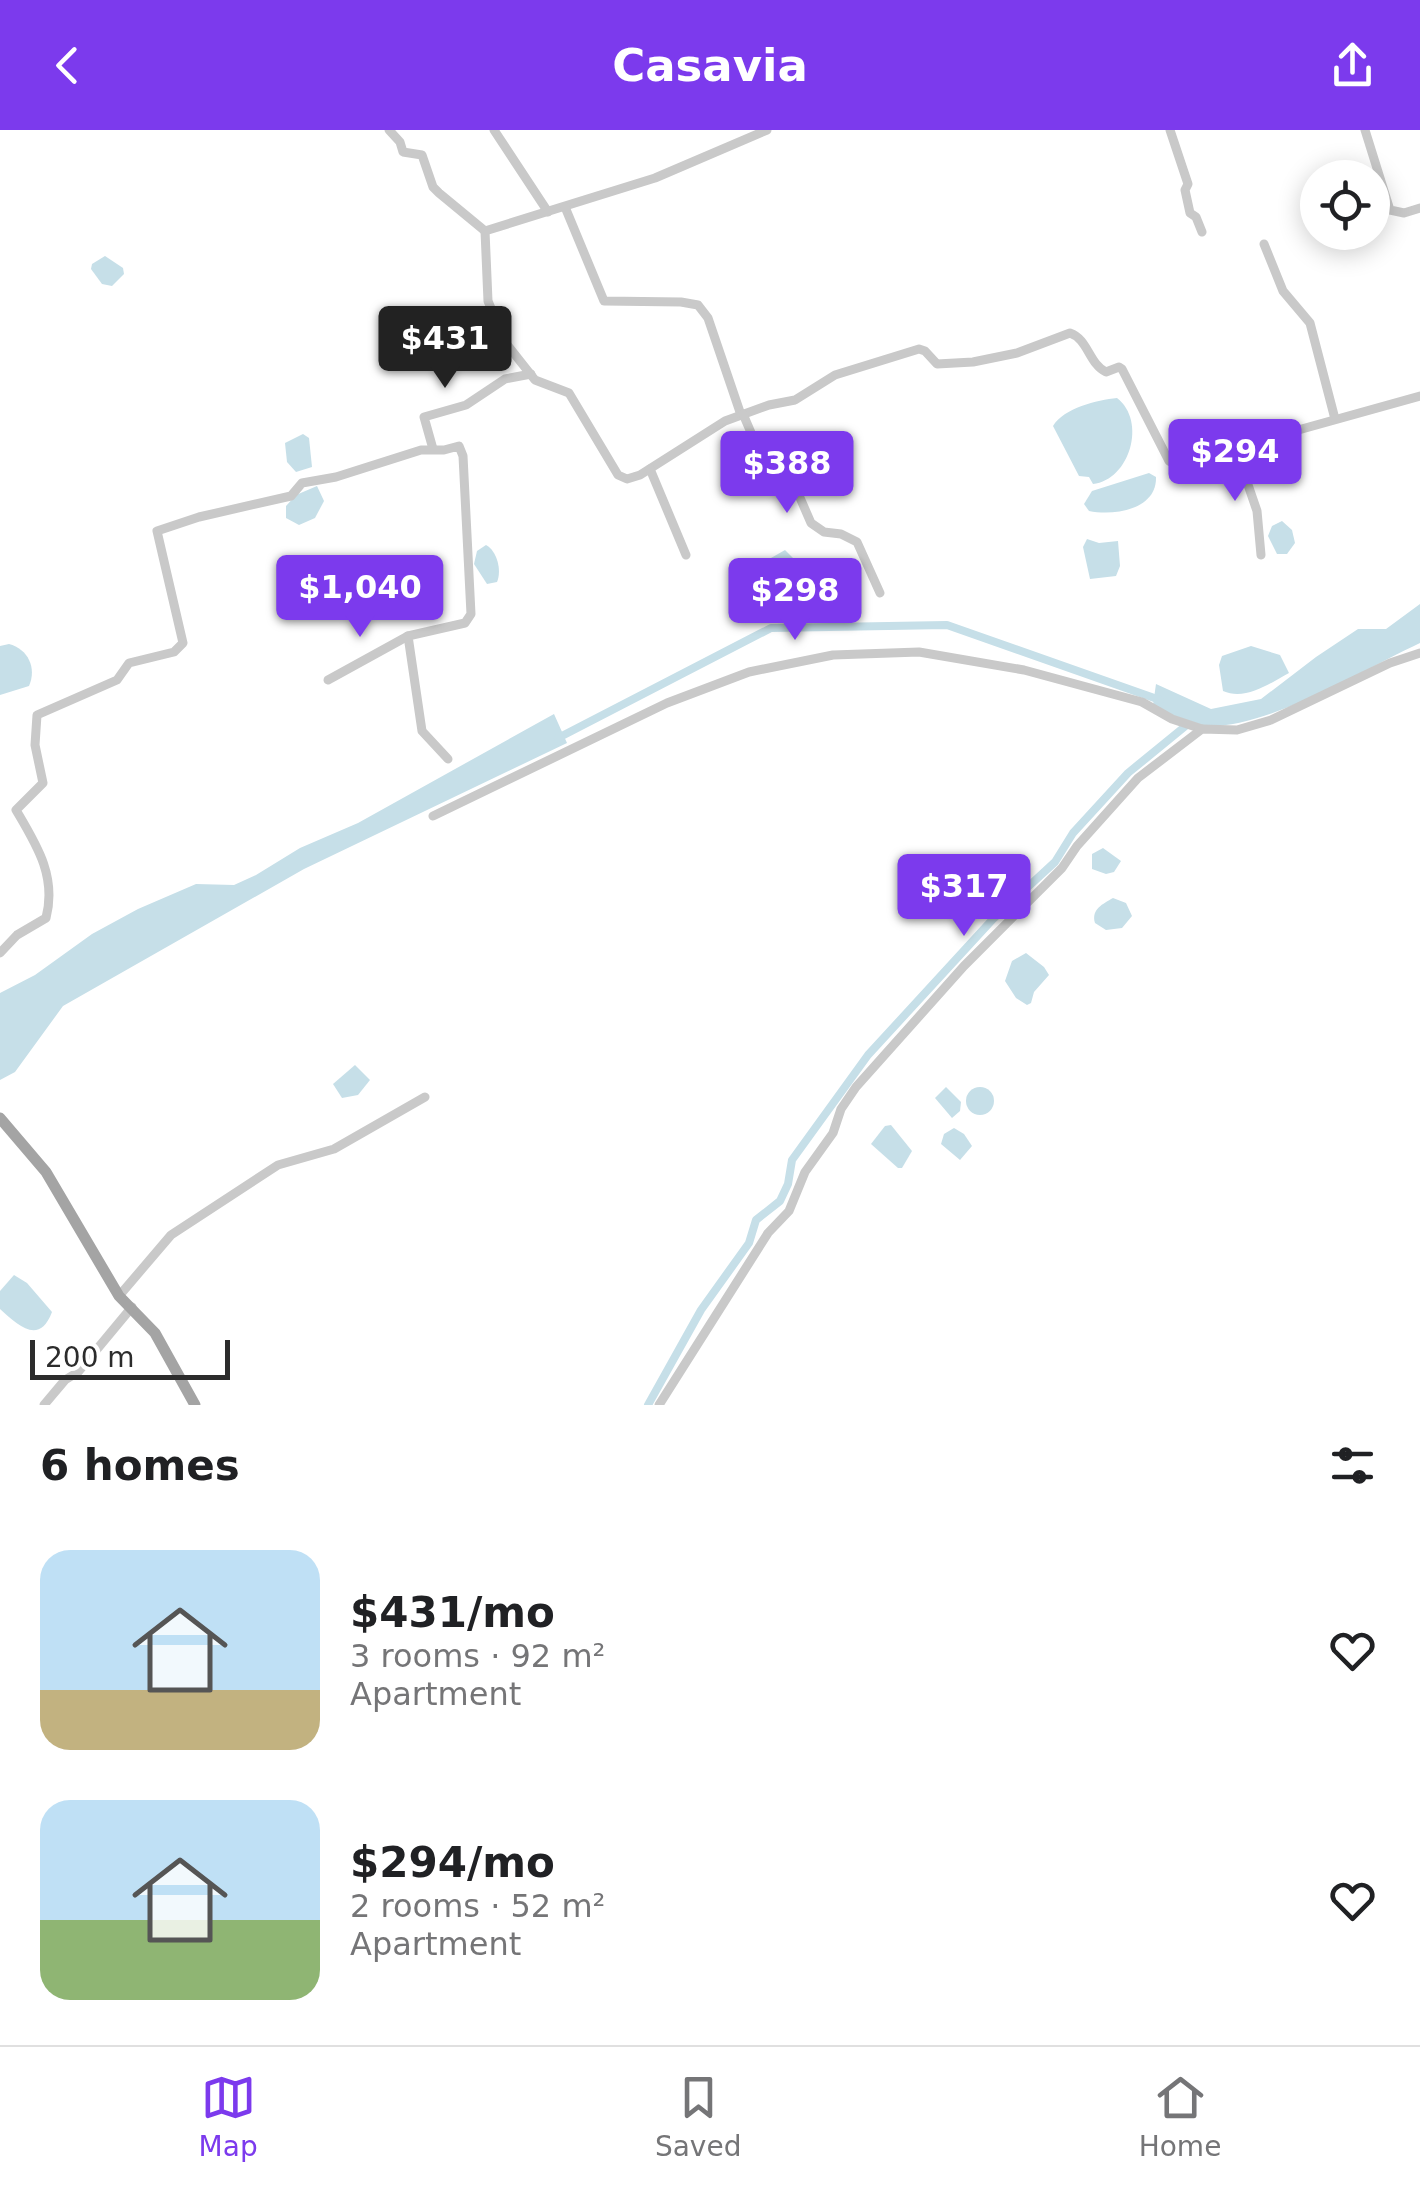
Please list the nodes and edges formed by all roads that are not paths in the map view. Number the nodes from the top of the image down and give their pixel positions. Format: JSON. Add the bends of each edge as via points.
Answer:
{"nodes":[{"id":1,"x":389,"y":130,"type":"edge"},
{"id":2,"x":494,"y":130,"type":"edge"},
{"id":3,"x":767,"y":130,"type":"edge"},
{"id":4,"x":1170,"y":130,"type":"edge"},
{"id":5,"x":1365,"y":130,"type":"edge"},
{"id":6,"x":566,"y":207,"type":"junction"},
{"id":7,"x":1420,"y":208,"type":"edge"},
{"id":8,"x":548,"y":212,"type":"junction"},
{"id":9,"x":485,"y":231,"type":"junction"},
{"id":10,"x":1202,"y":232,"type":"dead end"},
{"id":11,"x":1264,"y":244,"type":"dead end"},
{"id":12,"x":530,"y":374,"type":"junction"},
{"id":13,"x":1420,"y":396,"type":"edge"},
{"id":14,"x":742,"y":414,"type":"junction"},
{"id":15,"x":1335,"y":419,"type":"junction"},
{"id":16,"x":1235,"y":448,"type":"junction"},
{"id":17,"x":433,"y":450,"type":"junction"},
{"id":18,"x":650,"y":469,"type":"junction"},
{"id":19,"x":686,"y":555,"type":"dead end"},
{"id":20,"x":1262,"y":555,"type":"dead end"},
{"id":21,"x":880,"y":593,"type":"dead end"},
{"id":22,"x":408,"y":636,"type":"junction"},
{"id":23,"x":1420,"y":653,"type":"edge"},
{"id":24,"x":328,"y":680,"type":"dead end"},
{"id":25,"x":1198,"y":728,"type":"junction"},
{"id":26,"x":448,"y":759,"type":"dead end"},
{"id":27,"x":433,"y":816,"type":"dead end"},
{"id":28,"x":0,"y":953,"type":"edge"},
{"id":29,"x":425,"y":1097,"type":"dead end"},
{"id":30,"x":0,"y":1118,"type":"edge"},
{"id":31,"x":119,"y":1296,"type":"junction"},
{"id":32,"x":132,"y":1308,"type":"junction"},
{"id":33,"x":44,"y":1405,"type":"edge"},
{"id":34,"x":195,"y":1405,"type":"edge"},
{"id":35,"x":659,"y":1405,"type":"edge"}],
"edges":[{"from":1,"to":9,"type":"street","via":[[403,152],[422,155],[433,187]]},
{"from":2,"to":8,"type":"street"},
{"from":3,"to":6,"type":"street"},
{"from":4,"to":10,"type":"street","via":[[1190,213]]},
{"from":5,"to":7,"type":"street","via":[[1390,210]]},
{"from":6,"to":8,"type":"street"},
{"from":6,"to":14,"type":"street","via":[[604,301],[698,305]]},
{"from":8,"to":9,"type":"street"},
{"from":9,"to":12,"type":"street","via":[[488,301]]},
{"from":11,"to":15,"type":"street","via":[[1282,290],[1310,323]]},
{"from":12,"to":17,"type":"street","via":[[424,417]]},
{"from":12,"to":18,"type":"street","via":[[569,393],[618,476]]},
{"from":13,"to":15,"type":"street"},
{"from":14,"to":16,"type":"street","via":[[795,400],[835,375],[919,349],[937,364],[973,362],[1070,333],[1103,371],[1122,369],[1169,461]]},
{"from":14,"to":18,"type":"street"},
{"from":14,"to":21,"type":"street","via":[[770,479],[791,477],[811,523],[857,542]]},
{"from":15,"to":16,"type":"street"},
{"from":16,"to":20,"type":"street","via":[[1257,510]]},
{"from":17,"to":22,"type":"street","via":[[459,446],[463,456],[470,614],[465,623]]},
{"from":17,"to":28,"type":"street","via":[[157,530],[183,643],[174,652],[129,663],[117,680],[36,714],[43,782],[16,810],[39,850],[50,902],[46,918]]},
{"from":18,"to":19,"type":"street"},
{"from":22,"to":24,"type":"street"},
{"from":22,"to":26,"type":"street","via":[[422,731]]},
{"from":23,"to":25,"type":"street","via":[[1272,720],[1237,730]]},
{"from":25,"to":27,"type":"street","via":[[1142,702],[1024,670],[919,652],[833,655],[749,672],[666,702]]},
{"from":25,"to":35,"type":"street","via":[[1138,778],[856,1087],[789,1212],[768,1233]]},
{"from":29,"to":31,"type":"street","via":[[334,1149],[278,1165],[171,1235]]},
{"from":30,"to":31,"type":"main road","via":[[46,1172]]},
{"from":31,"to":32,"type":"main road"},
{"from":32,"to":33,"type":"street"},
{"from":32,"to":34,"type":"main road","via":[[155,1333]]}]}
